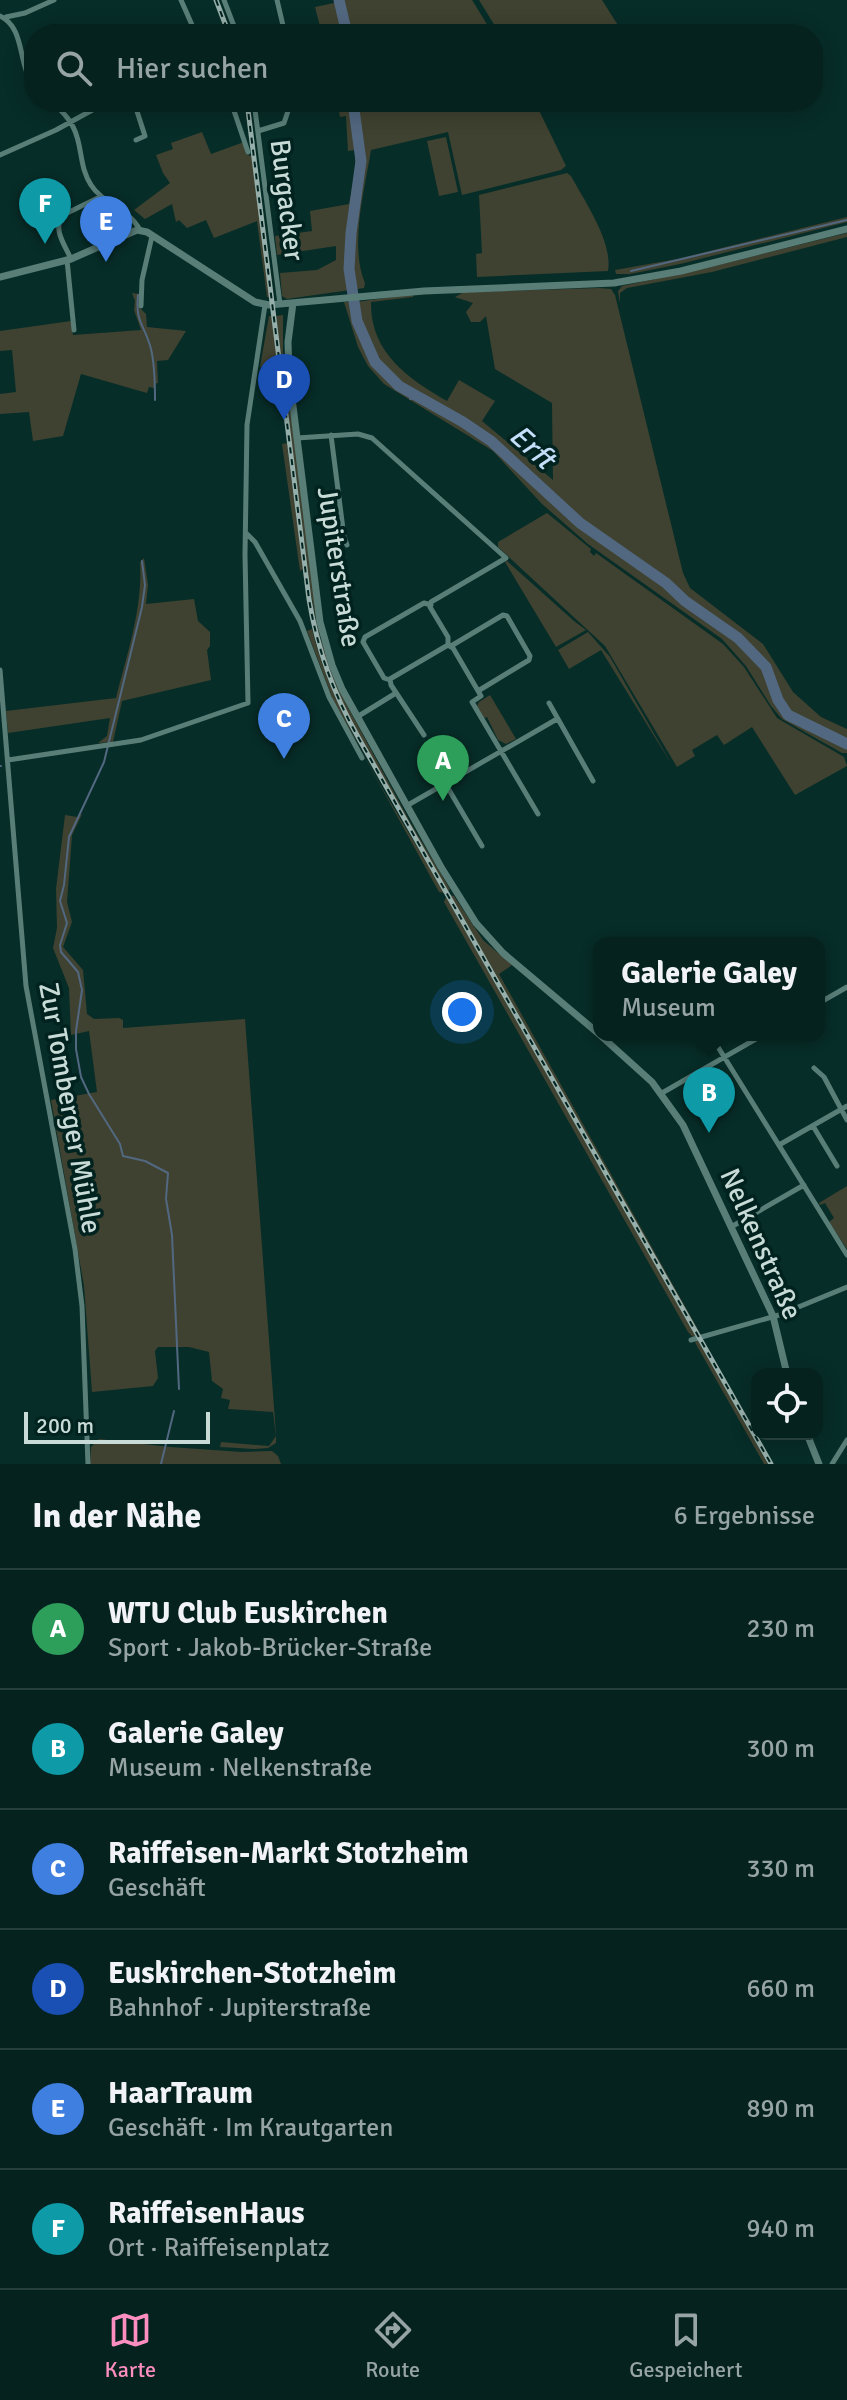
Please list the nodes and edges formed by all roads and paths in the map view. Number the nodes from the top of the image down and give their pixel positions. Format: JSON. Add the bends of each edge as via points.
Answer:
{"nodes":[{"id":1,"x":54,"y":0,"type":"edge"},
{"id":2,"x":181,"y":0,"type":"edge"},
{"id":3,"x":224,"y":0,"type":"edge"},
{"id":4,"x":277,"y":0,"type":"edge"},
{"id":5,"x":40,"y":3,"type":"edge"},
{"id":6,"x":2,"y":17,"type":"edge"},
{"id":7,"x":192,"y":24,"type":"edge"},
{"id":8,"x":233,"y":24,"type":"edge"},
{"id":9,"x":283,"y":24,"type":"edge"},
{"id":10,"x":24,"y":67,"type":"edge"},
{"id":11,"x":61,"y":112,"type":"edge"},
{"id":12,"x":88,"y":112,"type":"edge"},
{"id":13,"x":138,"y":112,"type":"edge"},
{"id":14,"x":234,"y":112,"type":"edge"},
{"id":15,"x":255,"y":112,"type":"edge"},
{"id":16,"x":288,"y":112,"type":"edge"},
{"id":17,"x":70,"y":122,"type":"junction"},
{"id":18,"x":258,"y":131,"type":"junction"},
{"id":19,"x":136,"y":140,"type":"dead end"},
{"id":20,"x":248,"y":152,"type":"dead end"},
{"id":21,"x":0,"y":155,"type":"edge"},
{"id":22,"x":100,"y":197,"type":"junction"},
{"id":23,"x":29,"y":218,"type":"dead end"},
{"id":24,"x":58,"y":223,"type":"junction"},
{"id":25,"x":847,"y":229,"type":"edge"},
{"id":26,"x":135,"y":231,"type":"junction"},
{"id":27,"x":152,"y":236,"type":"junction"},
{"id":28,"x":69,"y":260,"type":"junction"},
{"id":29,"x":0,"y":277,"type":"edge"},
{"id":30,"x":293,"y":303,"type":"junction"},
{"id":31,"x":280,"y":304,"type":"junction"},
{"id":32,"x":265,"y":305,"type":"junction"},
{"id":33,"x":141,"y":306,"type":"dead end"},
{"id":34,"x":74,"y":330,"type":"dead end"},
{"id":35,"x":331,"y":435,"type":"junction"},
{"id":36,"x":297,"y":438,"type":"junction"},
{"id":37,"x":245,"y":532,"type":"junction"},
{"id":38,"x":347,"y":545,"type":"dead end"},
{"id":39,"x":431,"y":605,"type":"junction"},
{"id":40,"x":450,"y":646,"type":"junction"},
{"id":41,"x":0,"y":670,"type":"edge"},
{"id":42,"x":390,"y":680,"type":"junction"},
{"id":43,"x":478,"y":691,"type":"junction"},
{"id":44,"x":396,"y":693,"type":"junction"},
{"id":45,"x":549,"y":703,"type":"dead end"},
{"id":46,"x":356,"y":717,"type":"junction"},
{"id":47,"x":557,"y":719,"type":"junction"},
{"id":48,"x":424,"y":735,"type":"dead end"},
{"id":49,"x":501,"y":751,"type":"junction"},
{"id":50,"x":362,"y":758,"type":"dead end"},
{"id":51,"x":8,"y":760,"type":"junction"},
{"id":52,"x":593,"y":781,"type":"dead end"},
{"id":53,"x":445,"y":783,"type":"junction"},
{"id":54,"x":408,"y":805,"type":"junction"},
{"id":55,"x":538,"y":814,"type":"dead end"},
{"id":56,"x":482,"y":846,"type":"dead end"},
{"id":57,"x":847,"y":987,"type":"edge"},
{"id":58,"x":825,"y":1000,"type":"edge"},
{"id":59,"x":593,"y":1028,"type":"edge"},
{"id":60,"x":608,"y":1041,"type":"edge"},
{"id":61,"x":753,"y":1041,"type":"edge"},
{"id":62,"x":718,"y":1047,"type":"dead end"},
{"id":63,"x":725,"y":1058,"type":"junction"},
{"id":64,"x":814,"y":1068,"type":"dead end"},
{"id":65,"x":662,"y":1093,"type":"junction"},
{"id":66,"x":845,"y":1108,"type":"edge"},
{"id":67,"x":847,"y":1120,"type":"edge"},
{"id":68,"x":813,"y":1126,"type":"junction"},
{"id":69,"x":779,"y":1145,"type":"junction"},
{"id":70,"x":837,"y":1166,"type":"dead end"},
{"id":71,"x":804,"y":1185,"type":"junction"},
{"id":72,"x":730,"y":1227,"type":"junction"},
{"id":73,"x":847,"y":1255,"type":"edge"},
{"id":74,"x":847,"y":1287,"type":"edge"},
{"id":75,"x":773,"y":1316,"type":"junction"},
{"id":76,"x":691,"y":1340,"type":"dead end"},
{"id":77,"x":786,"y":1368,"type":"edge"},
{"id":78,"x":809,"y":1440,"type":"edge"},
{"id":79,"x":847,"y":1440,"type":"edge"},
{"id":80,"x":88,"y":1464,"type":"edge"},
{"id":81,"x":819,"y":1464,"type":"edge"},
{"id":82,"x":832,"y":1464,"type":"edge"}],
"edges":[{"from":1,"to":5,"type":"street"},
{"from":2,"to":7,"type":"street"},
{"from":3,"to":8,"type":"street"},
{"from":4,"to":9,"type":"street"},
{"from":5,"to":6,"type":"street"},
{"from":6,"to":10,"type":"street","via":[[14,27]]},
{"from":11,"to":17,"type":"street"},
{"from":12,"to":17,"type":"street"},
{"from":13,"to":19,"type":"street","via":[[145,136]]},
{"from":14,"to":20,"type":"street"},
{"from":15,"to":18,"type":"street","name":"Burgacker"},
{"from":16,"to":18,"type":"street","via":[[284,123]]},
{"from":17,"to":21,"type":"street"},
{"from":17,"to":22,"type":"street","via":[[86,177]]},
{"from":18,"to":31,"type":"street","name":"Burgacker"},
{"from":22,"to":24,"type":"street","via":[[63,215]]},
{"from":22,"to":26,"type":"street","via":[[131,216]]},
{"from":23,"to":24,"type":"street"},
{"from":24,"to":28,"type":"street"},
{"from":25,"to":30,"type":"street","via":[[625,281]]},
{"from":26,"to":27,"type":"street"},
{"from":26,"to":28,"type":"street"},
{"from":27,"to":32,"type":"street"},
{"from":27,"to":33,"type":"street"},
{"from":28,"to":29,"type":"street"},
{"from":28,"to":34,"type":"street"},
{"from":30,"to":31,"type":"street"},
{"from":30,"to":36,"type":"street","name":"Jupiterstraße","via":[[288,351]]},
{"from":31,"to":32,"type":"street"},
{"from":32,"to":37,"type":"street","via":[[247,425]]},
{"from":35,"to":36,"type":"street"},
{"from":35,"to":38,"type":"street"},
{"from":35,"to":39,"type":"street","via":[[372,438],[506,558]]},
{"from":36,"to":46,"type":"street","name":"Jupiterstraße","via":[[322,630],[334,672]]},
{"from":37,"to":50,"type":"street","via":[[300,621],[329,697]]},
{"from":37,"to":51,"type":"street","via":[[248,703],[150,738]]},
{"from":39,"to":40,"type":"street"},
{"from":39,"to":42,"type":"street","via":[[424,603],[365,637],[363,642]]},
{"from":40,"to":42,"type":"street"},
{"from":40,"to":43,"type":"street"},
{"from":40,"to":43,"type":"street","via":[[507,616],[529,660]]},
{"from":41,"to":51,"type":"street","name":"Zur Tomberger Mühle"},
{"from":42,"to":44,"type":"street"},
{"from":43,"to":49,"type":"street","via":[[481,696],[472,702]]},
{"from":44,"to":46,"type":"street"},
{"from":44,"to":48,"type":"street"},
{"from":45,"to":47,"type":"street"},
{"from":46,"to":54,"type":"street","name":"Jupiterstraße"},
{"from":47,"to":49,"type":"street"},
{"from":47,"to":52,"type":"street"},
{"from":49,"to":53,"type":"street"},
{"from":49,"to":55,"type":"street"},
{"from":51,"to":80,"type":"street","name":"Zur Tomberger Mühle","via":[[26,986],[81,1296]]},
{"from":53,"to":54,"type":"street"},
{"from":53,"to":56,"type":"street"},
{"from":54,"to":59,"type":"street","name":"Jupiterstraße","via":[[455,890],[490,939]]},
{"from":57,"to":58,"type":"street"},
{"from":60,"to":65,"type":"street","name":"Jupiterstraße"},
{"from":61,"to":63,"type":"street"},
{"from":62,"to":63,"type":"street"},
{"from":63,"to":65,"type":"street"},
{"from":63,"to":69,"type":"street"},
{"from":64,"to":66,"type":"street"},
{"from":65,"to":72,"type":"street","name":"Nelkenstraße","via":[[688,1133]]},
{"from":66,"to":67,"type":"street"},
{"from":66,"to":68,"type":"street"},
{"from":68,"to":69,"type":"street"},
{"from":68,"to":70,"type":"street"},
{"from":69,"to":71,"type":"street"},
{"from":71,"to":72,"type":"street"},
{"from":71,"to":73,"type":"street"},
{"from":72,"to":75,"type":"street","name":"Nelkenstraße"},
{"from":74,"to":75,"type":"street"},
{"from":75,"to":76,"type":"street"},
{"from":75,"to":77,"type":"street","name":"Nelkenstraße"},
{"from":78,"to":81,"type":"street"},
{"from":79,"to":82,"type":"street"}]}
